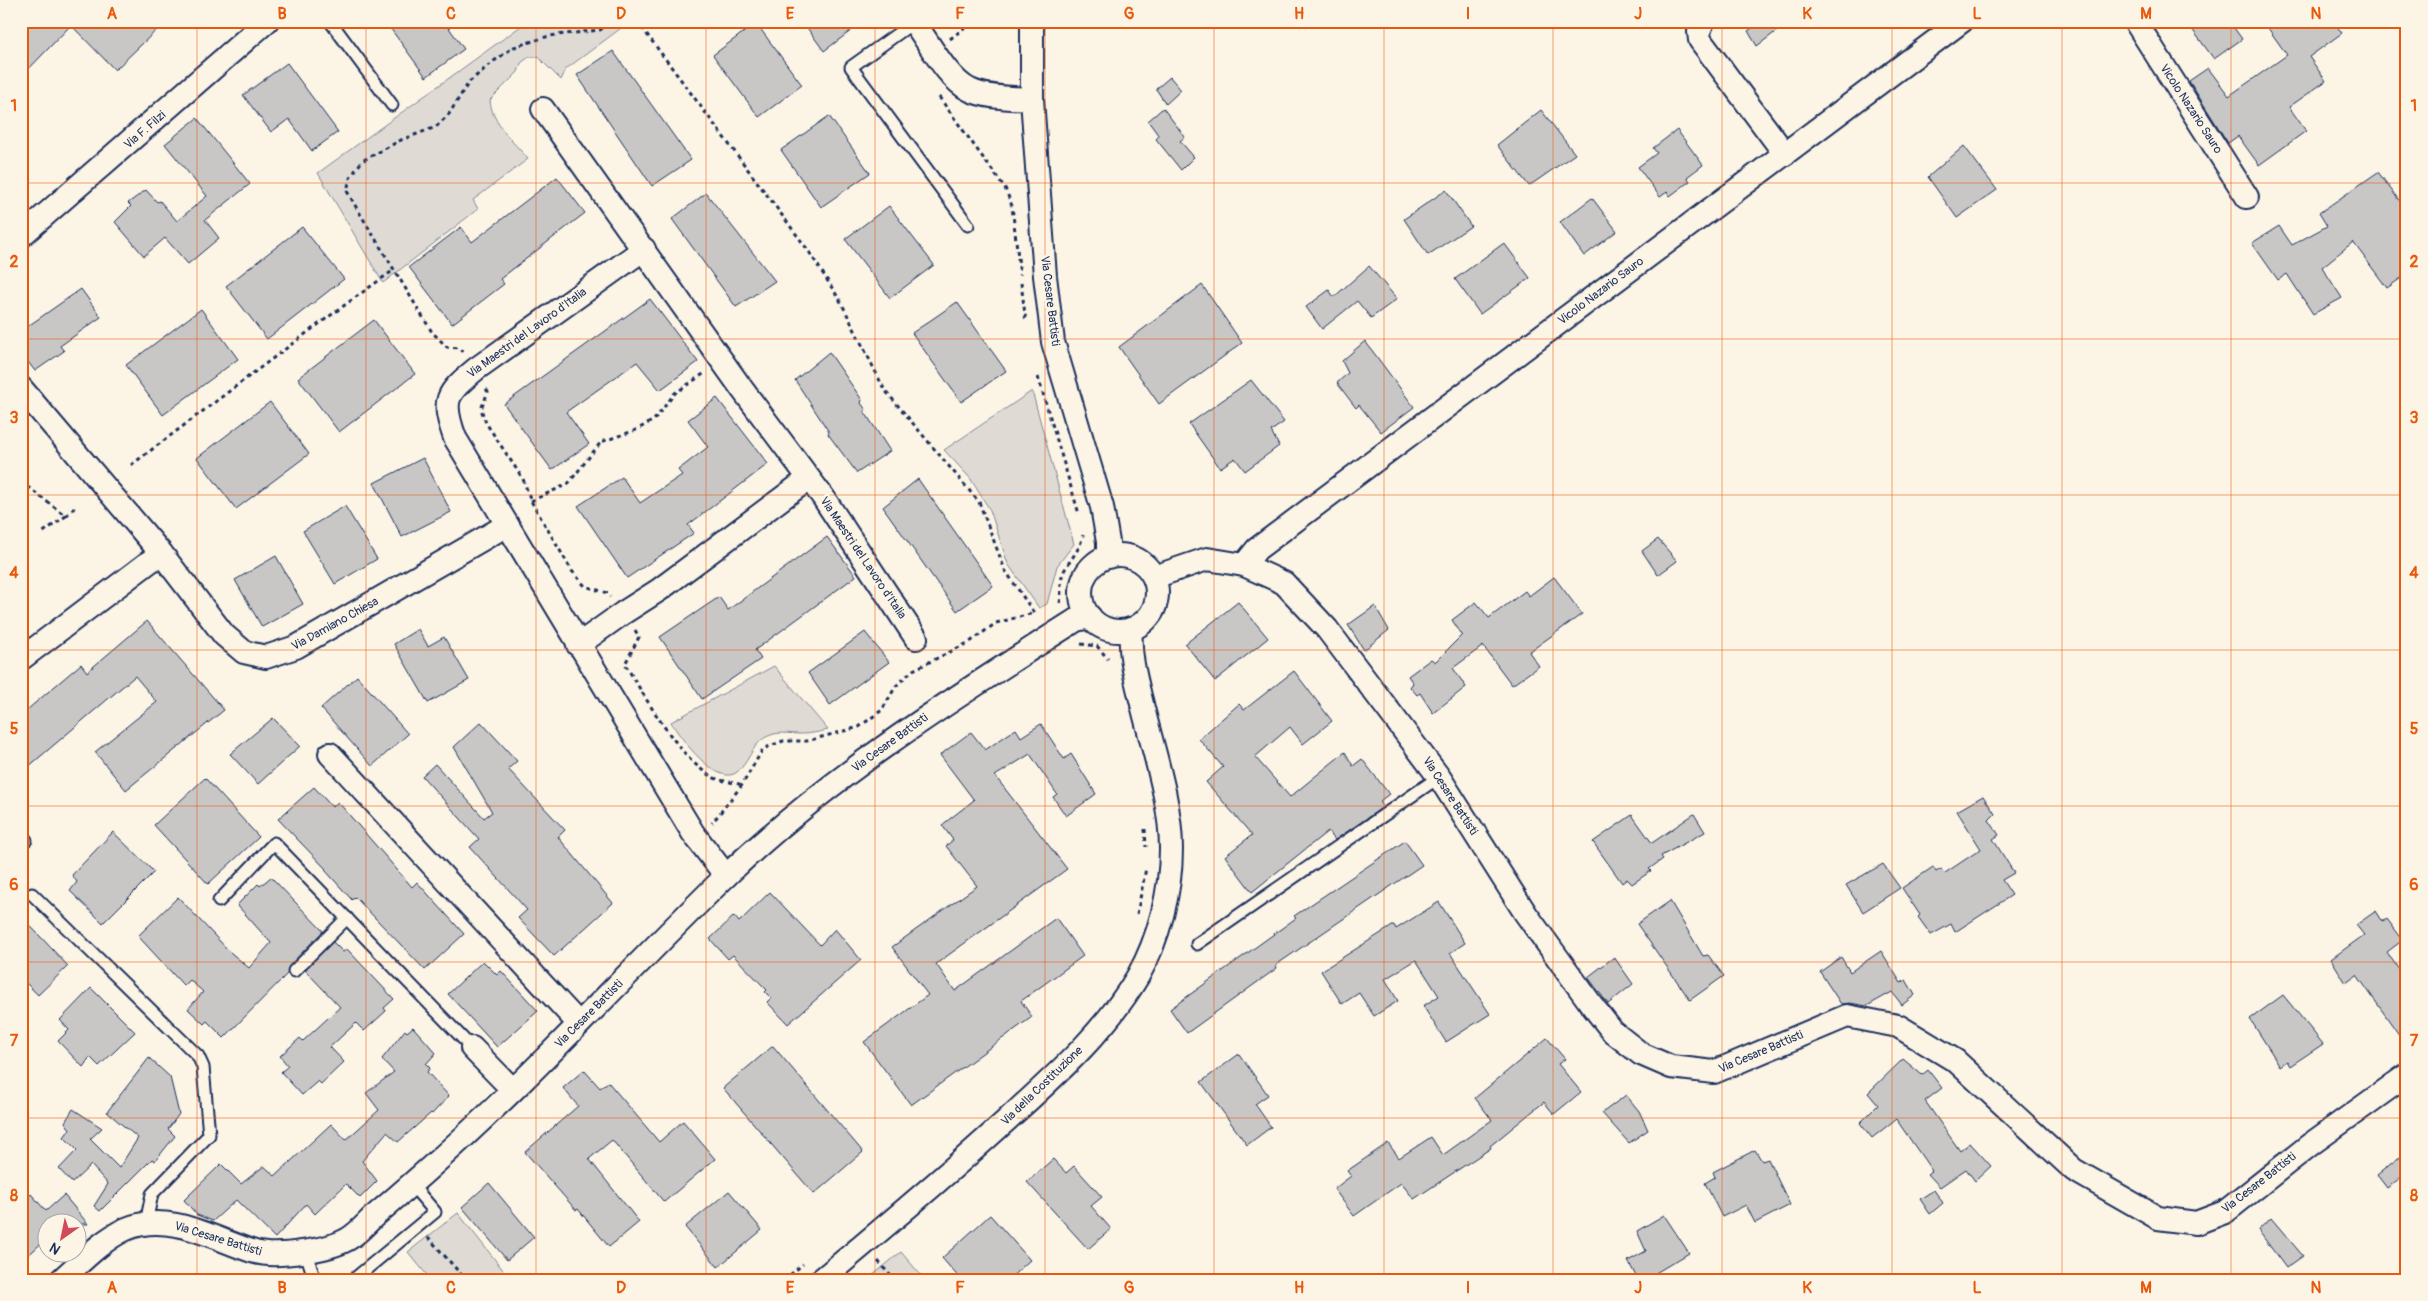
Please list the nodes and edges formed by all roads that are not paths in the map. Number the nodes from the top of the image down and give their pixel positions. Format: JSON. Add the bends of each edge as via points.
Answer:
{"nodes":[{"id":1,"x":267,"y":21,"type":"edge"},
{"id":2,"x":330,"y":21,"type":"edge"},
{"id":3,"x":1032,"y":21,"type":"edge"},
{"id":4,"x":1703,"y":21,"type":"edge"},
{"id":5,"x":1962,"y":21,"type":"edge"},
{"id":6,"x":2135,"y":21,"type":"edge"},
{"id":7,"x":914,"y":22,"type":"edge"},
{"id":8,"x":1032,"y":99,"type":"junction"},
{"id":9,"x":392,"y":106,"type":"dead end"},
{"id":10,"x":543,"y":108,"type":"dead end"},
{"id":11,"x":1785,"y":154,"type":"junction"},
{"id":12,"x":2248,"y":197,"type":"dead end"},
{"id":13,"x":968,"y":224,"type":"dead end"},
{"id":14,"x":21,"y":236,"type":"edge"},
{"id":15,"x":644,"y":249,"type":"junction"},
{"id":16,"x":21,"y":388,"type":"edge"},
{"id":17,"x":808,"y":479,"type":"junction"},
{"id":18,"x":508,"y":525,"type":"junction"},
{"id":19,"x":161,"y":553,"type":"junction"},
{"id":20,"x":1108,"y":557,"type":"junction"},
{"id":21,"x":1244,"y":565,"type":"junction"},
{"id":22,"x":1154,"y":577,"type":"junction"},
{"id":23,"x":1090,"y":617,"type":"junction"},
{"id":24,"x":1131,"y":629,"type":"junction"},
{"id":25,"x":916,"y":638,"type":"dead end"},
{"id":26,"x":578,"y":646,"type":"junction"},
{"id":27,"x":21,"y":659,"type":"edge"},
{"id":28,"x":330,"y":754,"type":"dead end"},
{"id":29,"x":1439,"y":776,"type":"junction"},
{"id":30,"x":726,"y":876,"type":"junction"},
{"id":31,"x":32,"y":894,"type":"dead end"},
{"id":32,"x":219,"y":901,"type":"dead end"},
{"id":33,"x":347,"y":918,"type":"junction"},
{"id":34,"x":1197,"y":944,"type":"dead end"},
{"id":35,"x":294,"y":972,"type":"dead end"},
{"id":36,"x":579,"y":1024,"type":"junction"},
{"id":37,"x":472,"y":1048,"type":"joint"},
{"id":38,"x":2407,"y":1075,"type":"edge"},
{"id":39,"x":514,"y":1090,"type":"junction"},
{"id":40,"x":411,"y":1184,"type":"junction"},
{"id":41,"x":146,"y":1223,"type":"junction"},
{"id":42,"x":306,"y":1253,"type":"junction"},
{"id":43,"x":61,"y":1280,"type":"edge"},
{"id":44,"x":315,"y":1280,"type":"edge"},
{"id":45,"x":353,"y":1280,"type":"edge"},
{"id":46,"x":821,"y":1280,"type":"edge"}],
"edges":[{"from":1,"to":14,"type":"street","name":"Via F. Filzi"},
{"from":2,"to":9,"type":"lane"},
{"from":3,"to":8,"type":"street","name":"Via Cesare Battisti"},
{"from":4,"to":11,"type":"street","via":[[1700,40]]},
{"from":5,"to":11,"type":"street","name":"Vicolo Nazario Sauro"},
{"from":6,"to":12,"type":"street","name":"Vicolo Nazario Sauro"},
{"from":7,"to":8,"type":"street","via":[[951,75],[970,90]]},
{"from":7,"to":13,"type":"lane","via":[[851,67]]},
{"from":8,"to":20,"type":"street","name":"Via Cesare Battisti","via":[[1053,342],[1102,507]]},
{"from":10,"to":15,"type":"street","name":"Via Maestri del Lavoro d'Italia"},
{"from":11,"to":21,"type":"street","name":"Vicolo Nazario Sauro","via":[[1257,549]]},
{"from":15,"to":17,"type":"street","name":"Via Maestri del Lavoro d'Italia"},
{"from":15,"to":18,"type":"street","name":"Via Maestri del Lavoro d'Italia","via":[[476,369],[456,386],[446,402],[455,438]]},
{"from":16,"to":19,"type":"street","name":"Via Damiano Chiesa"},
{"from":17,"to":25,"type":"street","name":"Via Maestri del Lavoro d'Italia"},
{"from":17,"to":26,"type":"street"},
{"from":18,"to":19,"type":"street","name":"Via Damiano Chiesa","via":[[296,648],[266,658],[244,652],[224,635]]},
{"from":18,"to":26,"type":"street"},
{"from":19,"to":27,"type":"street"},
{"from":20,"to":22,"type":"street","via":[[1118,555],[1140,561]]},
{"from":20,"to":23,"type":"street","via":[[1097,562],[1083,582],[1081,594]]},
{"from":21,"to":22,"type":"street","name":"Via Cesare Battisti","via":[[1207,559]]},
{"from":21,"to":29,"type":"street","name":"Via Cesare Battisti","via":[[1284,583],[1326,629]]},
{"from":22,"to":24,"type":"street","via":[[1157,590],[1151,614],[1142,624]]},
{"from":23,"to":24,"type":"street","via":[[1109,629]]},
{"from":23,"to":30,"type":"street","name":"Via Cesare Battisti","via":[[1076,620],[891,740]]},
{"from":24,"to":46,"type":"street","name":"Via della Costituzione","via":[[1134,672],[1165,802],[1171,849],[1166,898],[1154,940],[1138,975],[1110,1017],[1066,1065],[971,1152]]},
{"from":26,"to":30,"type":"street","via":[[693,832]]},
{"from":28,"to":36,"type":"street"},
{"from":29,"to":34,"type":"lane"},
{"from":29,"to":38,"type":"street","name":"Via Cesare Battisti","via":[[1526,914],[1591,1004],[1613,1032],[1641,1054],[1671,1067],[1714,1072],[1847,1016],[1898,1026],[1956,1061],[2074,1170],[2158,1218],[2196,1224],[2225,1212],[2311,1144]]},
{"from":30,"to":36,"type":"street","name":"Via Cesare Battisti"},
{"from":31,"to":41,"type":"lane","via":[[198,1056],[203,1067],[209,1135],[152,1194]]},
{"from":32,"to":33,"type":"lane","via":[[274,842]]},
{"from":33,"to":35,"type":"lane"},
{"from":33,"to":37,"type":"lane"},
{"from":36,"to":39,"type":"street","name":"Via Cesare Battisti"},
{"from":37,"to":39,"type":"street"},
{"from":39,"to":40,"type":"street","name":"Via Cesare Battisti"},
{"from":40,"to":42,"type":"street","name":"Via Cesare Battisti","via":[[348,1239]]},
{"from":40,"to":45,"type":"lane","via":[[435,1212]]},
{"from":41,"to":42,"type":"street","name":"Via Cesare Battisti","via":[[190,1228],[259,1253]]},
{"from":41,"to":43,"type":"street","name":"Via Cesare Battisti","via":[[126,1229],[96,1249]]},
{"from":42,"to":44,"type":"lane"}]}
